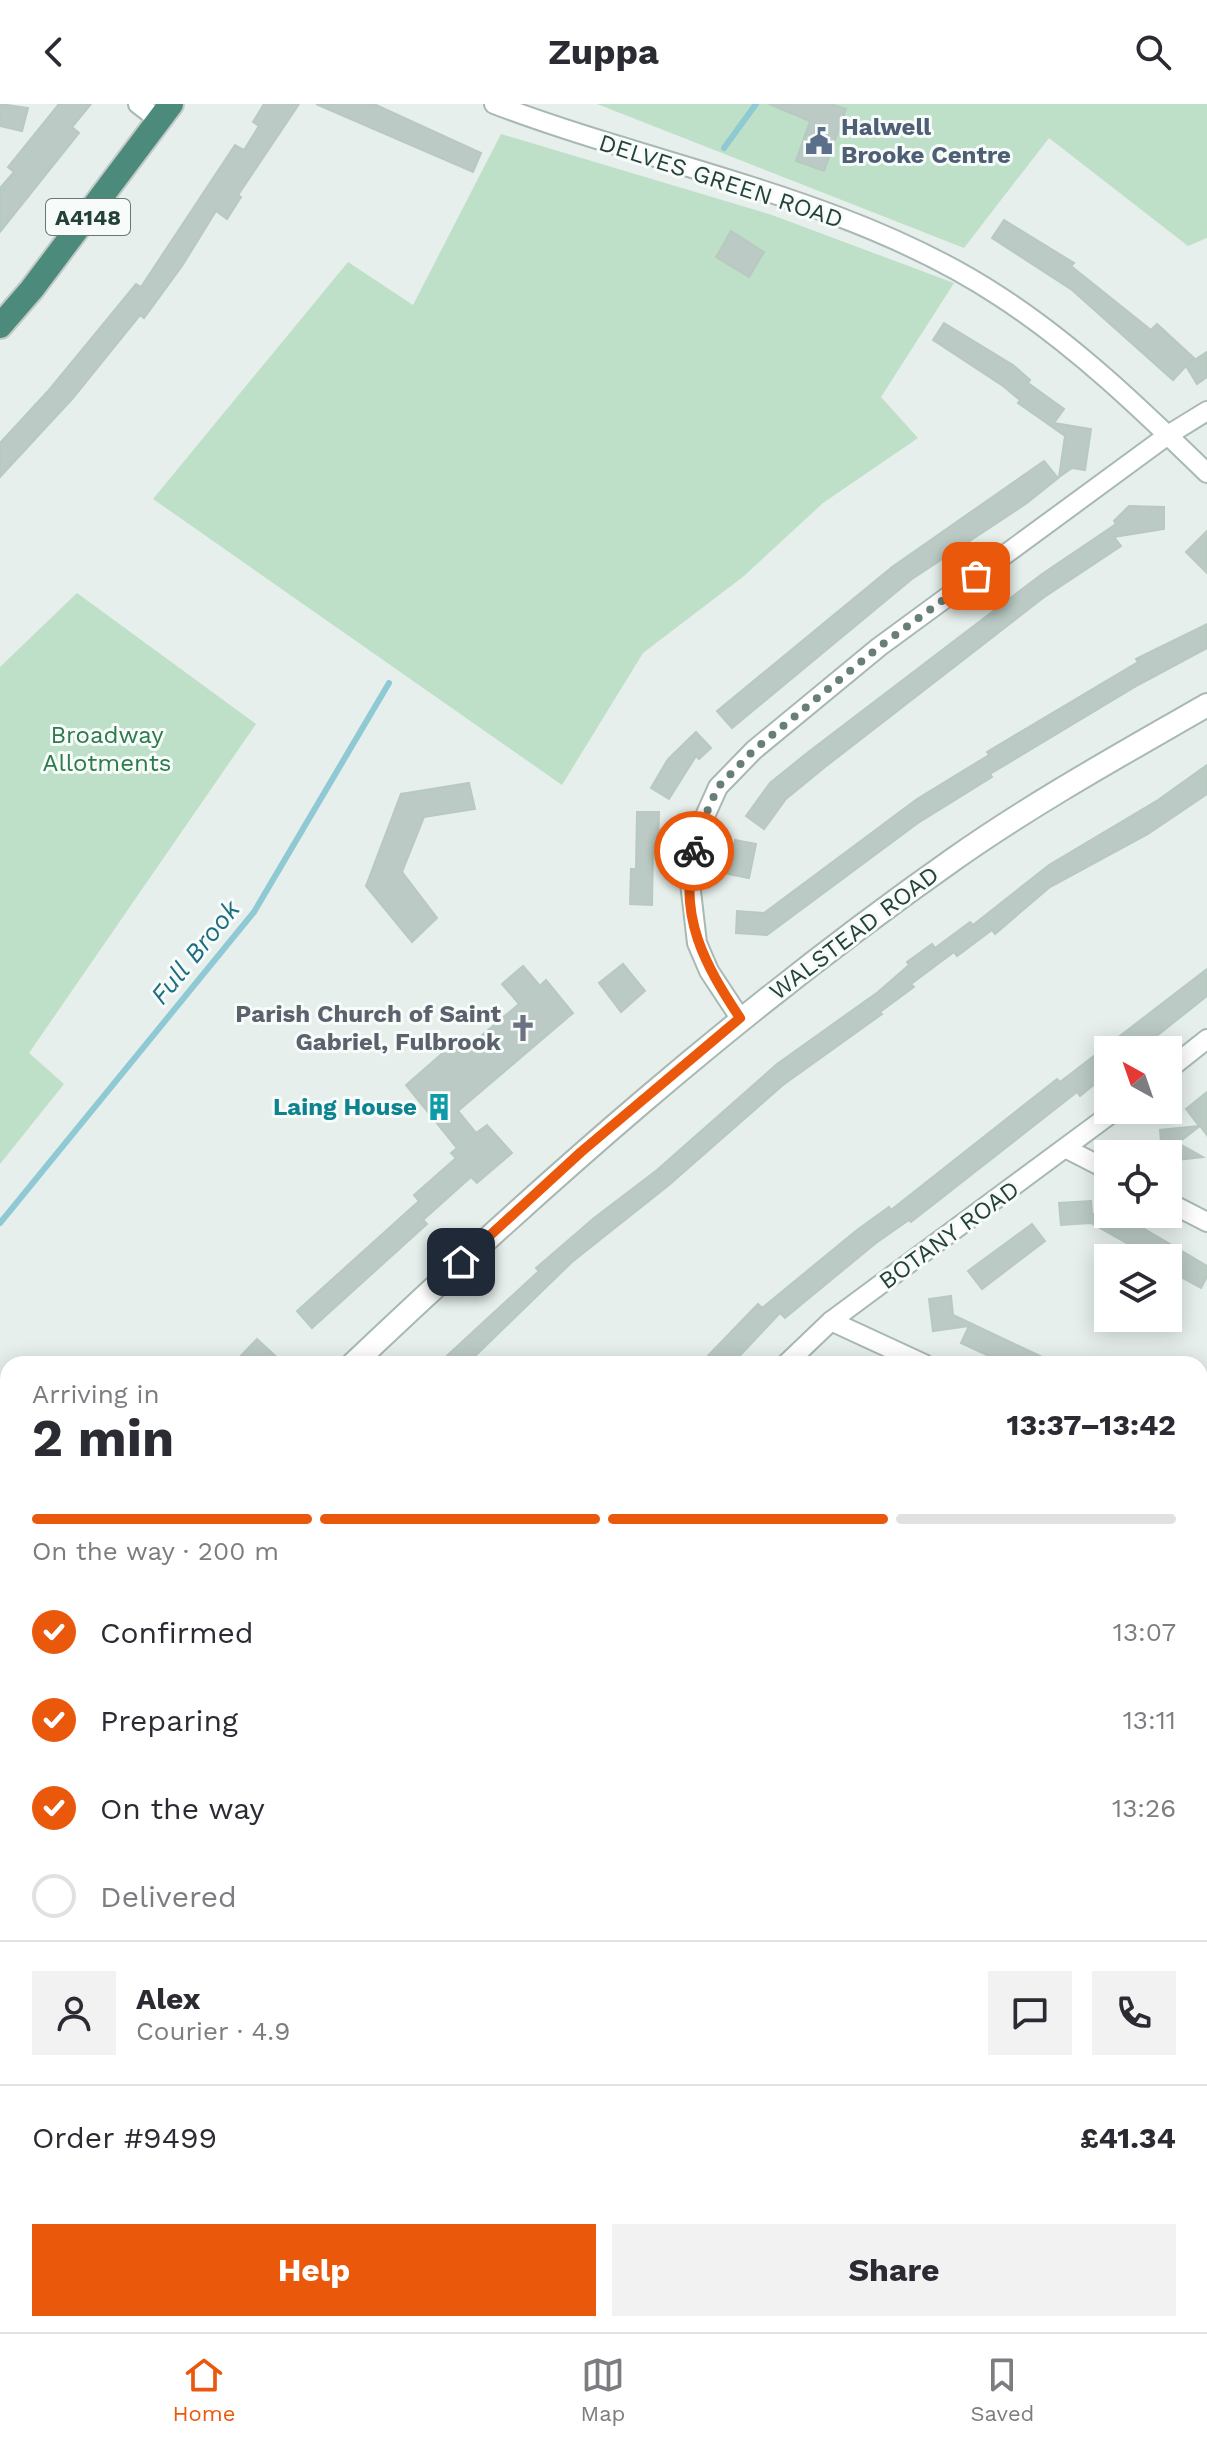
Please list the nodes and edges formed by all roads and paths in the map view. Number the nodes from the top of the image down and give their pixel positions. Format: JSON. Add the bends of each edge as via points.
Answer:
{"nodes":[{"id":1,"x":138,"y":104,"type":"edge"},
{"id":2,"x":494,"y":104,"type":"edge"},
{"id":3,"x":165,"y":113,"type":"edge"},
{"id":4,"x":0,"y":326,"type":"edge"},
{"id":5,"x":1207,"y":411,"type":"edge"},
{"id":6,"x":1168,"y":435,"type":"junction"},
{"id":7,"x":1207,"y":473,"type":"edge"},
{"id":8,"x":1207,"y":705,"type":"edge"},
{"id":9,"x":740,"y":1018,"type":"junction"},
{"id":10,"x":1207,"y":1039,"type":"edge"},
{"id":11,"x":1182,"y":1059,"type":"edge"},
{"id":12,"x":1098,"y":1124,"type":"edge"},
{"id":13,"x":1067,"y":1149,"type":"junction"},
{"id":14,"x":1094,"y":1163,"type":"edge"},
{"id":15,"x":1182,"y":1209,"type":"edge"},
{"id":16,"x":1207,"y":1222,"type":"edge"},
{"id":17,"x":831,"y":1321,"type":"junction"},
{"id":18,"x":362,"y":1356,"type":"edge"},
{"id":19,"x":794,"y":1356,"type":"edge"},
{"id":20,"x":907,"y":1356,"type":"edge"}],
"edges":[{"from":1,"to":3,"type":"street"},
{"from":2,"to":6,"type":"street","name":"DELVES GREEN ROAD","via":[[738,182],[947,266],[1079,354]]},
{"from":3,"to":4,"type":"highway","number":"A4148"},
{"from":5,"to":6,"type":"street"},
{"from":6,"to":7,"type":"street","name":"DELVES GREEN ROAD"},
{"from":6,"to":9,"type":"street","via":[[879,647],[754,750],[718,787],[701,825],[689,874],[697,943]]},
{"from":8,"to":9,"type":"street","name":"WALSTEAD ROAD","via":[[955,858]]},
{"from":9,"to":18,"type":"street","name":"WALSTEAD ROAD","via":[[581,1152]]},
{"from":10,"to":11,"type":"street"},
{"from":12,"to":13,"type":"street","name":"BOTANY ROAD"},
{"from":13,"to":14,"type":"street"},
{"from":13,"to":17,"type":"street","name":"BOTANY ROAD"},
{"from":15,"to":16,"type":"street"},
{"from":17,"to":19,"type":"street","name":"BOTANY ROAD"},
{"from":17,"to":20,"type":"street"}]}
